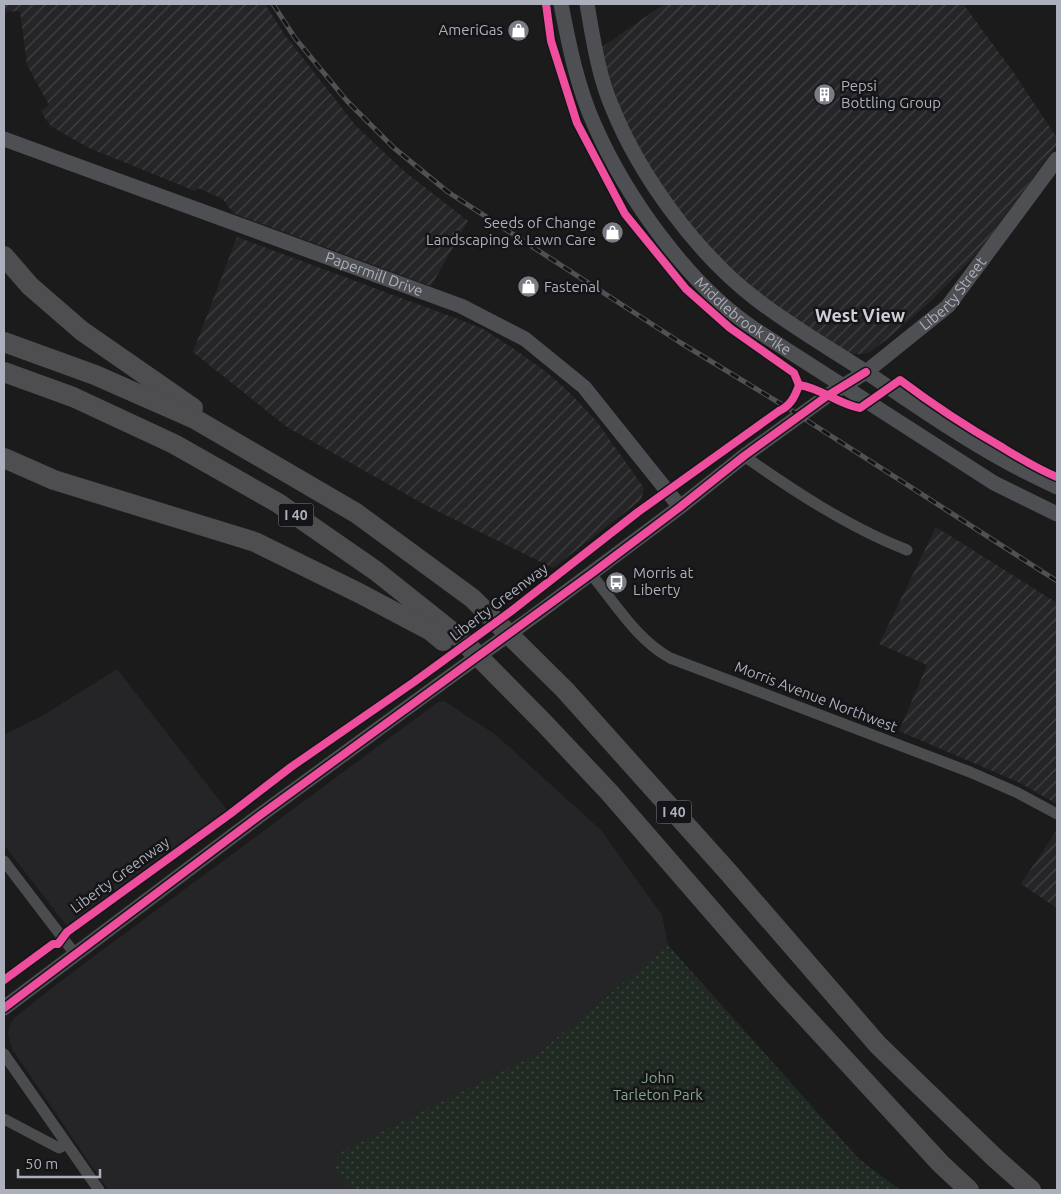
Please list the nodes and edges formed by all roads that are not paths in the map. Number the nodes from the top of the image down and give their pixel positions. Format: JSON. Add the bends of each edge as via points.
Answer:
{"nodes":[{"id":1,"x":561,"y":4,"type":"edge"},
{"id":2,"x":587,"y":4,"type":"edge"},
{"id":3,"x":4,"y":139,"type":"edge"},
{"id":4,"x":1057,"y":159,"type":"edge"},
{"id":5,"x":4,"y":256,"type":"edge"},
{"id":6,"x":4,"y":342,"type":"edge"},
{"id":7,"x":4,"y":372,"type":"edge"},
{"id":8,"x":866,"y":372,"type":"junction"},
{"id":9,"x":843,"y":387,"type":"junction"},
{"id":10,"x":744,"y":456,"type":"junction"},
{"id":11,"x":4,"y":458,"type":"edge"},
{"id":12,"x":285,"y":471,"type":"junction"},
{"id":13,"x":1057,"y":487,"type":"edge"},
{"id":14,"x":680,"y":507,"type":"junction"},
{"id":15,"x":1057,"y":514,"type":"edge"},
{"id":16,"x":907,"y":550,"type":"dead end"},
{"id":17,"x":592,"y":574,"type":"junction"},
{"id":18,"x":545,"y":724,"type":"junction"},
{"id":19,"x":1057,"y":814,"type":"edge"},
{"id":20,"x":4,"y":861,"type":"edge"},
{"id":21,"x":75,"y":954,"type":"junction"},
{"id":22,"x":4,"y":1008,"type":"edge"},
{"id":23,"x":4,"y":1054,"type":"edge"},
{"id":24,"x":4,"y":1119,"type":"edge"},
{"id":25,"x":63,"y":1146,"type":"junction"},
{"id":26,"x":98,"y":1190,"type":"edge"},
{"id":27,"x":969,"y":1190,"type":"edge"},
{"id":28,"x":1031,"y":1190,"type":"edge"}],
"edges":[{"from":1,"to":9,"type":"main road","name":"Middlebrook Pike","via":[[572,58],[594,123],[619,174],[658,232],[698,280],[725,306]]},
{"from":2,"to":8,"type":"main road","name":"Middlebrook Pike","via":[[595,53],[612,106],[634,154],[679,222],[755,298]]},
{"from":3,"to":14,"type":"main road","name":"Papermill Drive","via":[[453,303],[525,339],[584,387]]},
{"from":4,"to":8,"type":"main road","name":"Liberty Street","via":[[948,306]]},
{"from":5,"to":12,"type":"highway","via":[[30,286],[82,332]]},
{"from":6,"to":12,"type":"highway","number":"I 40","via":[[95,374],[194,419]]},
{"from":7,"to":18,"type":"highway","number":"I 40","via":[[73,397],[174,444],[278,503],[376,571],[460,638]]},
{"from":8,"to":9,"type":"main road","name":"Liberty Street"},
{"from":8,"to":13,"type":"main road","name":"Middlebrook Pike","via":[[1006,461]]},
{"from":9,"to":10,"type":"main road","name":"Liberty Street"},
{"from":9,"to":15,"type":"main road","name":"Middlebrook Pike","via":[[994,483]]},
{"from":10,"to":14,"type":"main road","name":"Liberty Street"},
{"from":10,"to":16,"type":"street","via":[[880,540]]},
{"from":11,"to":18,"type":"highway","via":[[54,480],[255,542],[360,593],[431,631]]},
{"from":12,"to":28,"type":"highway","number":"I 40","via":[[356,513],[472,598],[565,690],[878,1045]]},
{"from":14,"to":17,"type":"main road","name":"Liberty Street"},
{"from":17,"to":19,"type":"street","name":"Morris Avenue Northwest","via":[[642,637],[655,650],[670,658],[970,772]]},
{"from":17,"to":21,"type":"main road","name":"Liberty Street","bridge":true},
{"from":18,"to":27,"type":"highway","number":"I 40","via":[[609,792],[780,988],[941,1164]]},
{"from":20,"to":21,"type":"street"},
{"from":21,"to":22,"type":"main road","name":"Liberty Street"},
{"from":23,"to":25,"type":"street"},
{"from":24,"to":25,"type":"street"},
{"from":25,"to":26,"type":"street"}]}
